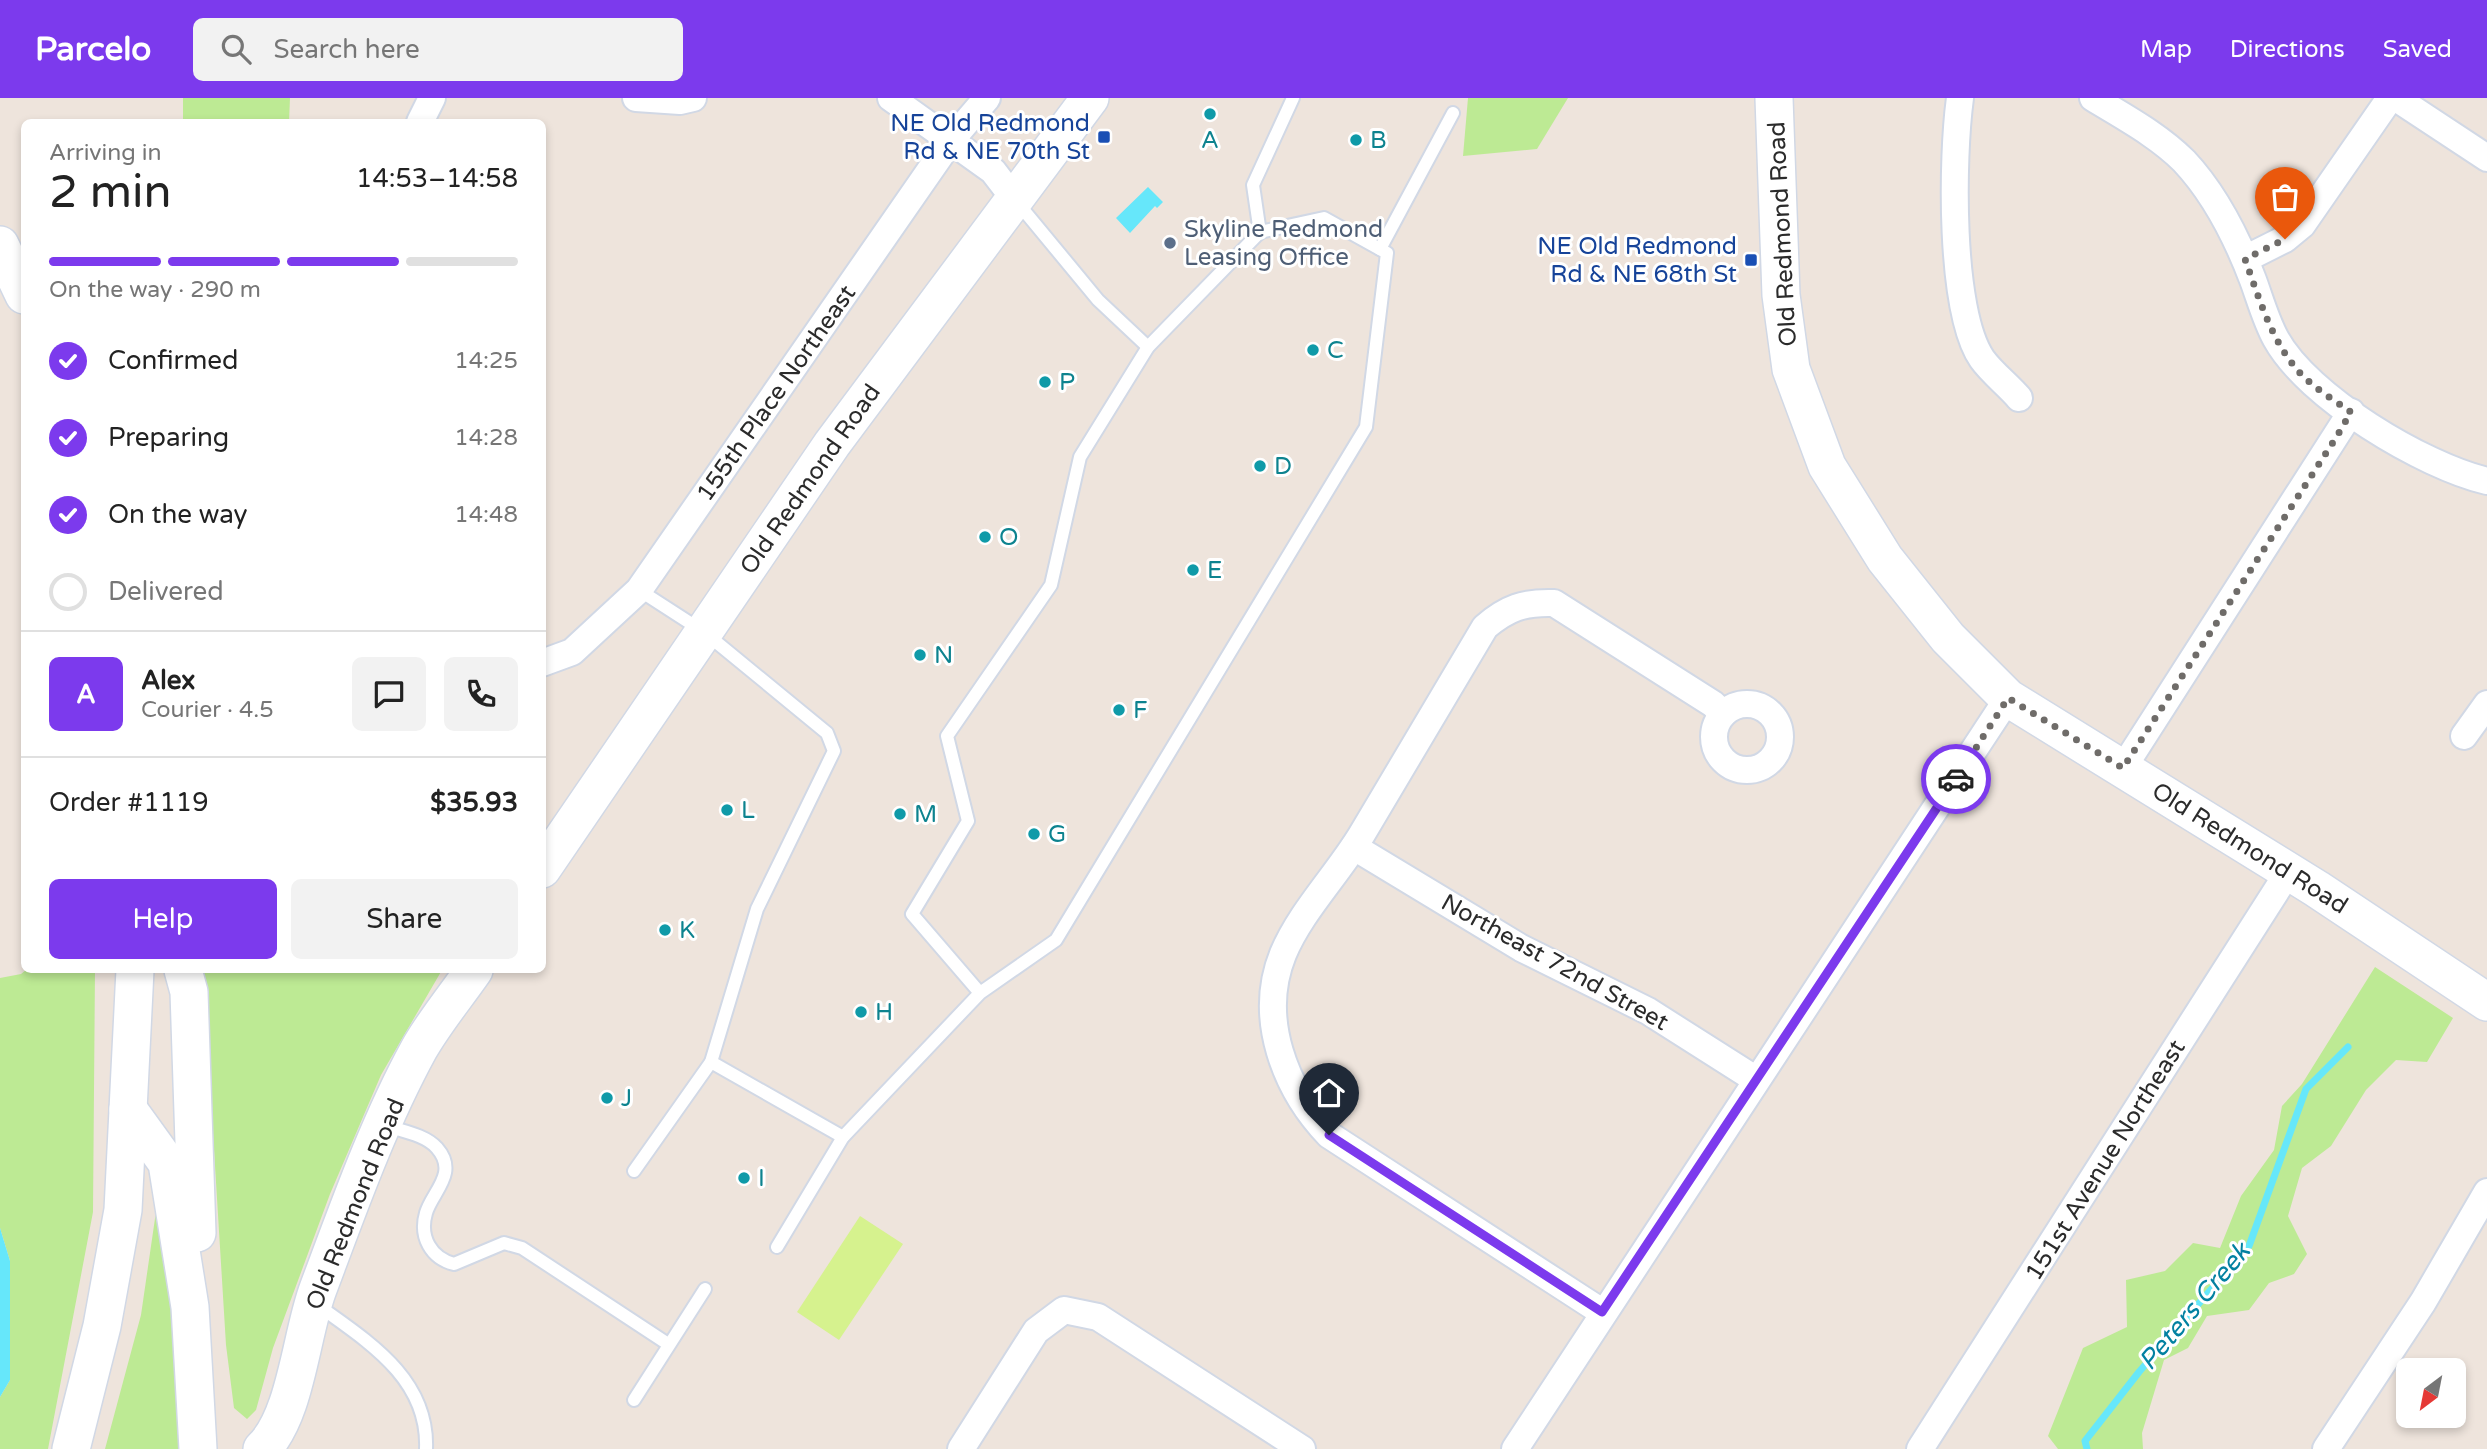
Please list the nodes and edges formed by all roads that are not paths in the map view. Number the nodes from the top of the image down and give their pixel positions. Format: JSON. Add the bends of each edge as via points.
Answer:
{"nodes":[{"id":1,"x":432,"y":98,"type":"edge"},
{"id":2,"x":636,"y":98,"type":"edge"},
{"id":3,"x":693,"y":98,"type":"edge"},
{"id":4,"x":891,"y":98,"type":"edge"},
{"id":5,"x":987,"y":98,"type":"edge"},
{"id":6,"x":1090,"y":98,"type":"edge"},
{"id":7,"x":1293,"y":98,"type":"edge"},
{"id":8,"x":1774,"y":98,"type":"edge"},
{"id":9,"x":1960,"y":98,"type":"edge"},
{"id":10,"x":2092,"y":98,"type":"edge"},
{"id":11,"x":2390,"y":98,"type":"edge"},
{"id":12,"x":2396,"y":98,"type":"edge"},
{"id":13,"x":1453,"y":114,"type":"dead end"},
{"id":14,"x":422,"y":119,"type":"edge"},
{"id":15,"x":951,"y":140,"type":"junction"},
{"id":16,"x":2487,"y":158,"type":"edge"},
{"id":17,"x":1013,"y":197,"type":"junction"},
{"id":18,"x":1260,"y":233,"type":"junction"},
{"id":19,"x":0,"y":245,"type":"edge"},
{"id":20,"x":1380,"y":249,"type":"junction"},
{"id":21,"x":2245,"y":259,"type":"junction"},
{"id":22,"x":21,"y":289,"type":"edge"},
{"id":23,"x":1148,"y":347,"type":"junction"},
{"id":24,"x":2020,"y":398,"type":"dead end"},
{"id":25,"x":2351,"y":412,"type":"junction"},
{"id":26,"x":2487,"y":481,"type":"edge"},
{"id":27,"x":639,"y":590,"type":"junction"},
{"id":28,"x":704,"y":632,"type":"junction"},
{"id":29,"x":546,"y":662,"type":"edge"},
{"id":30,"x":2008,"y":698,"type":"junction"},
{"id":31,"x":2487,"y":704,"type":"edge"},
{"id":32,"x":1723,"y":714,"type":"dead end"},
{"id":33,"x":2464,"y":736,"type":"dead end"},
{"id":34,"x":2123,"y":768,"type":"junction"},
{"id":35,"x":1354,"y":847,"type":"junction"},
{"id":36,"x":546,"y":863,"type":"edge"},
{"id":37,"x":2289,"y":872,"type":"junction"},
{"id":38,"x":135,"y":973,"type":"edge"},
{"id":39,"x":184,"y":973,"type":"edge"},
{"id":40,"x":472,"y":973,"type":"edge"},
{"id":41,"x":980,"y":993,"type":"junction"},
{"id":42,"x":2487,"y":1002,"type":"edge"},
{"id":43,"x":711,"y":1062,"type":"junction"},
{"id":44,"x":1755,"y":1079,"type":"junction"},
{"id":45,"x":128,"y":1109,"type":"junction"},
{"id":46,"x":384,"y":1125,"type":"junction"},
{"id":47,"x":843,"y":1137,"type":"junction"},
{"id":48,"x":634,"y":1171,"type":"dead end"},
{"id":49,"x":2487,"y":1192,"type":"edge"},
{"id":50,"x":777,"y":1247,"type":"dead end"},
{"id":51,"x":705,"y":1289,"type":"dead end"},
{"id":52,"x":313,"y":1302,"type":"junction"},
{"id":53,"x":190,"y":1307,"type":"junction"},
{"id":54,"x":1602,"y":1312,"type":"junction"},
{"id":55,"x":668,"y":1344,"type":"junction"},
{"id":56,"x":634,"y":1400,"type":"dead end"},
{"id":57,"x":71,"y":1449,"type":"edge"},
{"id":58,"x":198,"y":1449,"type":"edge"},
{"id":59,"x":262,"y":1449,"type":"edge"},
{"id":60,"x":426,"y":1449,"type":"edge"},
{"id":61,"x":961,"y":1449,"type":"edge"},
{"id":62,"x":1302,"y":1449,"type":"edge"},
{"id":63,"x":1515,"y":1449,"type":"edge"},
{"id":64,"x":1920,"y":1449,"type":"edge"},
{"id":65,"x":2326,"y":1449,"type":"edge"}],
"edges":[{"from":1,"to":14,"type":"street"},
{"from":2,"to":3,"type":"street"},
{"from":4,"to":15,"type":"street"},
{"from":5,"to":15,"type":"street","name":"155th Place Northeast"},
{"from":6,"to":17,"type":"main road","name":"Old Redmond Road"},
{"from":7,"to":18,"type":"lane","via":[[1253,185]]},
{"from":8,"to":30,"type":"main road","name":"Old Redmond Road","via":[[1783,327],[1791,369],[1828,466],[1885,559],[1948,638]]},
{"from":9,"to":24,"type":"street","via":[[1958,254],[1966,316],[1982,358]]},
{"from":10,"to":21,"type":"street","via":[[2148,132],[2184,161],[2218,206]]},
{"from":11,"to":21,"type":"street","via":[[2302,225]]},
{"from":12,"to":16,"type":"street"},
{"from":13,"to":20,"type":"lane"},
{"from":15,"to":17,"type":"street","via":[[993,171]]},
{"from":15,"to":27,"type":"street","name":"155th Place Northeast"},
{"from":17,"to":23,"type":"lane","via":[[1098,300]]},
{"from":17,"to":28,"type":"main road","name":"Old Redmond Road","via":[[832,444]]},
{"from":18,"to":20,"type":"lane","via":[[1324,218]]},
{"from":18,"to":23,"type":"lane"},
{"from":19,"to":22,"type":"main road"},
{"from":20,"to":41,"type":"lane","via":[[1387,253],[1366,426],[1056,940]]},
{"from":21,"to":25,"type":"street","via":[[2274,337],[2288,359]]},
{"from":23,"to":41,"type":"lane","via":[[1080,457],[1051,585],[947,736],[968,821],[912,914]]},
{"from":25,"to":26,"type":"street","via":[[2433,463]]},
{"from":25,"to":34,"type":"street"},
{"from":27,"to":28,"type":"lane"},
{"from":27,"to":29,"type":"street","name":"155th Place Northeast","via":[[572,652]]},
{"from":28,"to":36,"type":"main road","name":"Old Redmond Road"},
{"from":28,"to":43,"type":"lane","via":[[827,733],[834,751],[757,909]]},
{"from":30,"to":34,"type":"main road","name":"Old Redmond Road"},
{"from":30,"to":44,"type":"street"},
{"from":31,"to":33,"type":"street"},
{"from":32,"to":35,"type":"street","via":[[1554,603],[1532,602],[1506,610],[1485,627]]},
{"from":34,"to":37,"type":"main road","name":"Old Redmond Road"},
{"from":35,"to":44,"type":"street","name":"Northeast 72nd Street","via":[[1521,948],[1648,1011]]},
{"from":35,"to":54,"type":"street","via":[[1282,956],[1274,1013],[1278,1049],[1292,1085],[1307,1112],[1329,1135]]},
{"from":37,"to":42,"type":"main road","name":"Old Redmond Road"},
{"from":37,"to":64,"type":"street","name":"151st Avenue Northeast"},
{"from":38,"to":45,"type":"main road"},
{"from":39,"to":53,"type":"main road","via":[[189,992],[198,1230]]},
{"from":40,"to":46,"type":"main road","name":"Old Redmond Road","via":[[420,1048]]},
{"from":41,"to":47,"type":"lane"},
{"from":43,"to":47,"type":"lane"},
{"from":43,"to":48,"type":"lane"},
{"from":44,"to":54,"type":"street"},
{"from":45,"to":53,"type":"main road","via":[[167,1163]]},
{"from":45,"to":57,"type":"main road","via":[[121,1221],[102,1326]]},
{"from":46,"to":52,"type":"main road","name":"Old Redmond Road"},
{"from":46,"to":55,"type":"lane","via":[[422,1138],[437,1147],[442,1157],[441,1188],[426,1212],[424,1230],[426,1244],[436,1255],[454,1264],[504,1243],[522,1248]]},
{"from":47,"to":50,"type":"lane"},
{"from":49,"to":65,"type":"street","via":[[2423,1302]]},
{"from":51,"to":55,"type":"lane"},
{"from":52,"to":59,"type":"main road","name":"Old Redmond Road","via":[[289,1401]]},
{"from":52,"to":60,"type":"lane","via":[[383,1353],[406,1378],[427,1429]]},
{"from":53,"to":58,"type":"main road"},
{"from":54,"to":63,"type":"street"},
{"from":55,"to":56,"type":"lane"},
{"from":61,"to":62,"type":"street","via":[[1036,1331],[1064,1310],[1098,1317]]}]}
